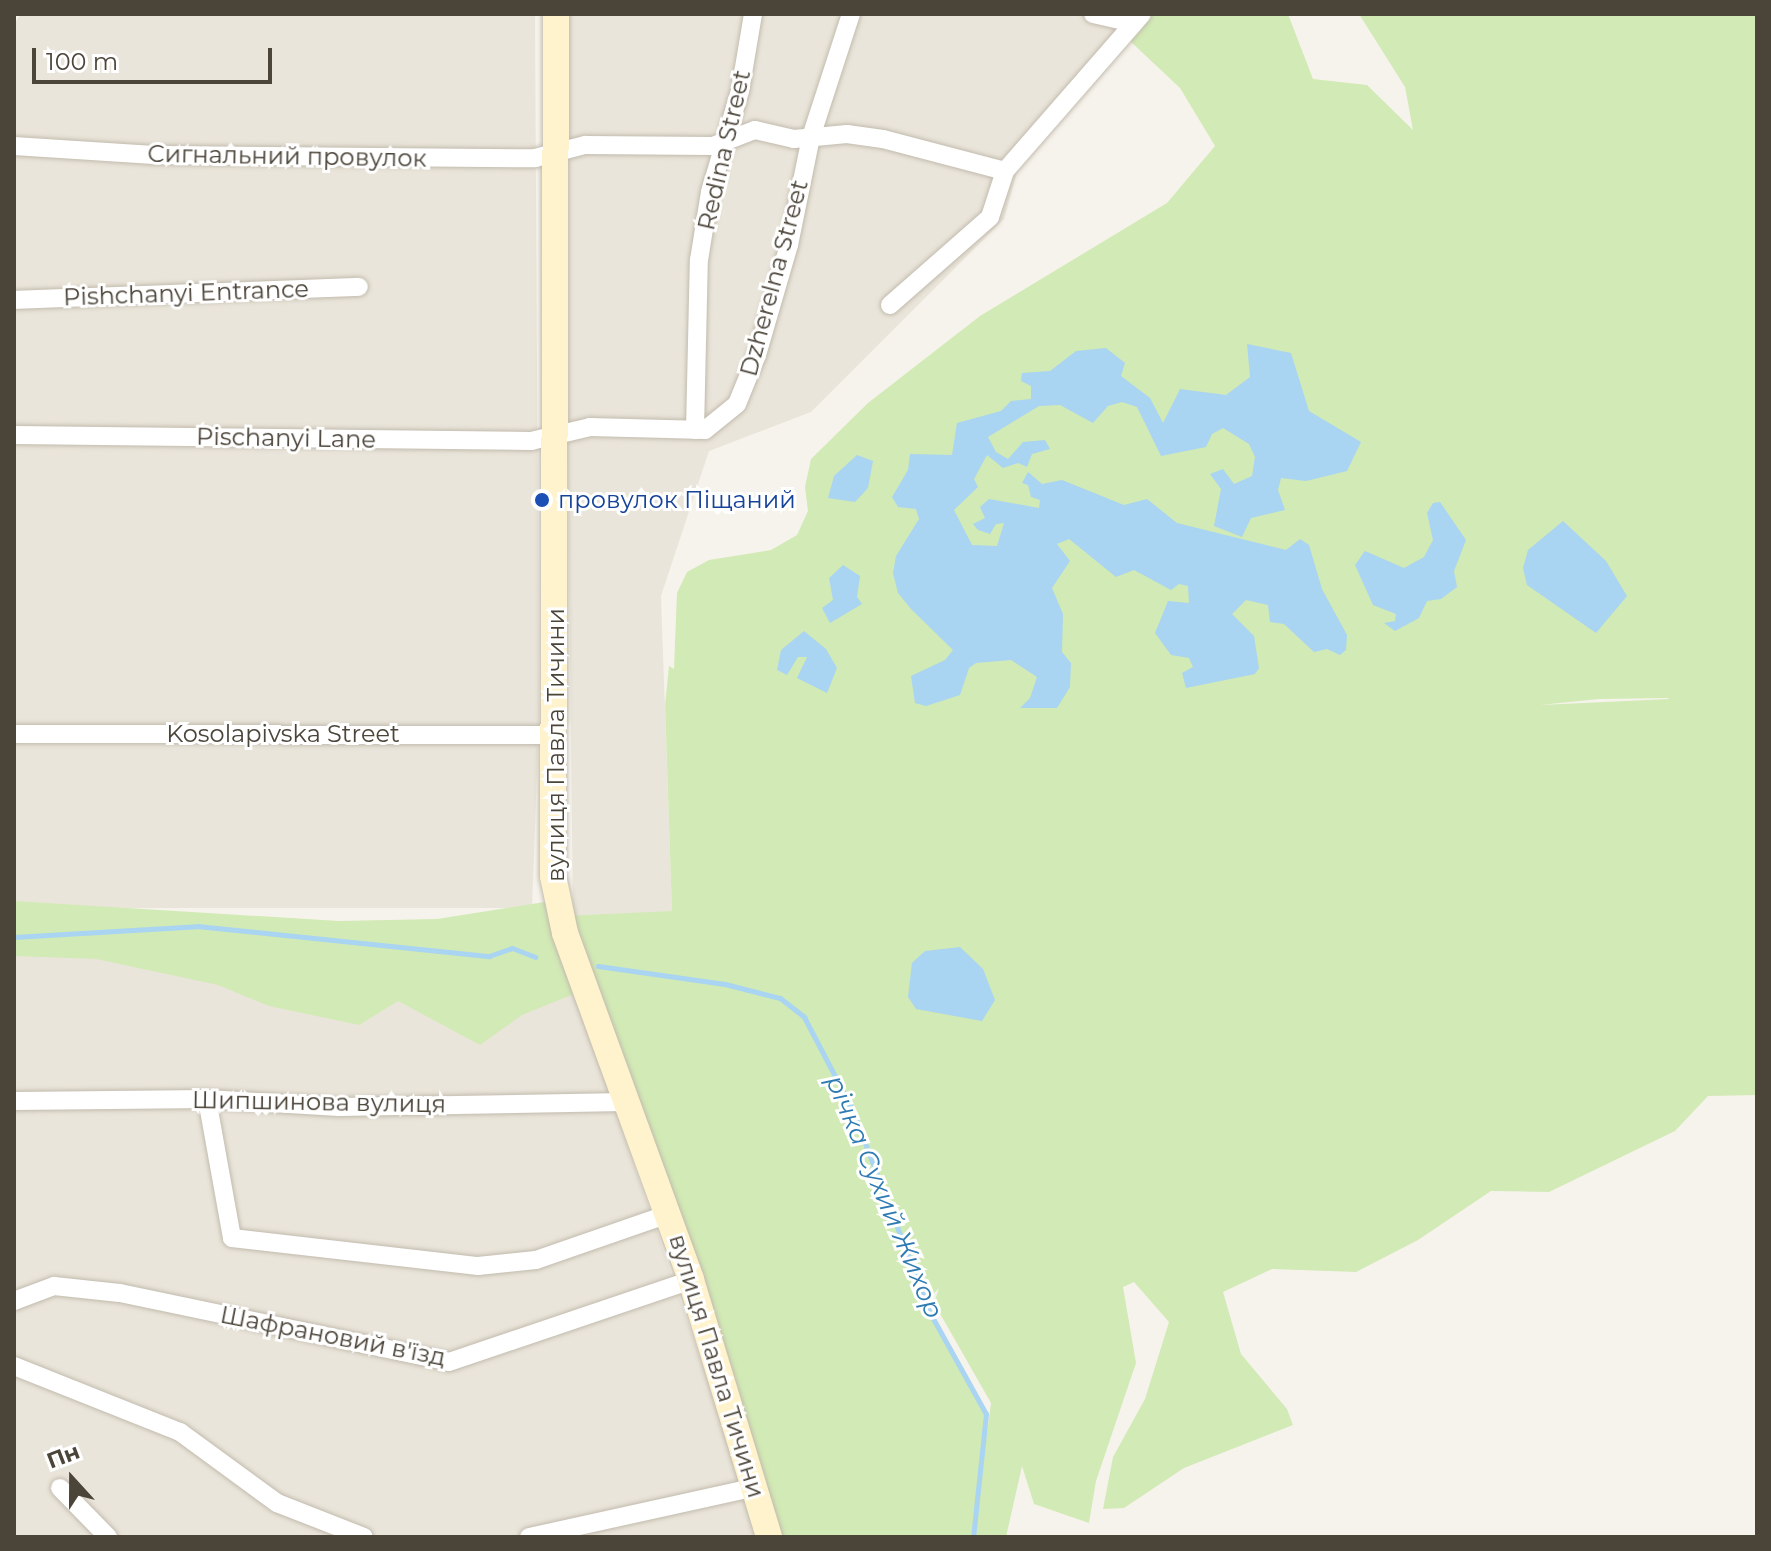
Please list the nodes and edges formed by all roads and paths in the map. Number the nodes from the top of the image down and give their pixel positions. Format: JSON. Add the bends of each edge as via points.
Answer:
{"nodes":[{"id":1,"x":556,"y":14,"type":"edge"},
{"id":2,"x":753,"y":14,"type":"edge"},
{"id":3,"x":851,"y":14,"type":"edge"},
{"id":4,"x":1093,"y":14,"type":"edge"},
{"id":5,"x":1138,"y":18,"type":"edge"},
{"id":6,"x":811,"y":137,"type":"junction"},
{"id":7,"x":725,"y":141,"type":"junction"},
{"id":8,"x":14,"y":146,"type":"edge"},
{"id":9,"x":559,"y":152,"type":"junction"},
{"id":10,"x":1005,"y":171,"type":"junction"},
{"id":11,"x":359,"y":287,"type":"dead end"},
{"id":12,"x":14,"y":300,"type":"edge"},
{"id":13,"x":890,"y":305,"type":"dead end"},
{"id":14,"x":695,"y":430,"type":"junction"},
{"id":15,"x":14,"y":435,"type":"edge"},
{"id":16,"x":557,"y":437,"type":"junction"},
{"id":17,"x":14,"y":734,"type":"edge"},
{"id":18,"x":553,"y":735,"type":"junction"},
{"id":19,"x":207,"y":1099,"type":"junction"},
{"id":20,"x":14,"y":1101,"type":"edge"},
{"id":21,"x":625,"y":1102,"type":"junction"},
{"id":22,"x":669,"y":1214,"type":"junction"},
{"id":23,"x":691,"y":1280,"type":"junction"},
{"id":24,"x":14,"y":1301,"type":"edge"},
{"id":25,"x":14,"y":1366,"type":"edge"},
{"id":26,"x":757,"y":1487,"type":"junction"},
{"id":27,"x":60,"y":1488,"type":"dead end"},
{"id":28,"x":553,"y":1533,"type":"edge"},
{"id":29,"x":108,"y":1537,"type":"edge"},
{"id":30,"x":364,"y":1537,"type":"edge"},
{"id":31,"x":529,"y":1537,"type":"edge"},
{"id":32,"x":769,"y":1537,"type":"edge"}],
"edges":[{"from":1,"to":9,"type":"main road","name":"вулиця Павла Тичини"},
{"from":2,"to":7,"type":"street","name":"Redina Street"},
{"from":3,"to":6,"type":"street","name":"Dzherelna Street"},
{"from":4,"to":5,"type":"street"},
{"from":5,"to":10,"type":"street"},
{"from":6,"to":7,"type":"street","name":"Сигнальний провулок","via":[[755,130]]},
{"from":6,"to":10,"type":"street","name":"Сигнальний провулок","via":[[883,139]]},
{"from":6,"to":14,"type":"street","name":"Dzherelna Street","via":[[789,245],[757,355],[737,404],[722,420]]},
{"from":7,"to":9,"type":"street","name":"Сигнальний провулок","via":[[673,150],[585,145]]},
{"from":7,"to":14,"type":"street","name":"Redina Street","via":[[699,260]]},
{"from":8,"to":9,"type":"street","name":"Сигнальний провулок","via":[[170,155],[535,158]]},
{"from":9,"to":16,"type":"main road","name":"вулиця Павла Тичини"},
{"from":10,"to":13,"type":"street","via":[[990,217]]},
{"from":11,"to":12,"type":"street","name":"Pishchanyi Entrance"},
{"from":14,"to":16,"type":"street","name":"Dzherelna Street","via":[[590,427]]},
{"from":15,"to":16,"type":"street","name":"Pischanyi Lane","via":[[515,441]]},
{"from":16,"to":18,"type":"main road","name":"вулиця Павла Тичини"},
{"from":17,"to":18,"type":"street","name":"Kosolapivska Street"},
{"from":18,"to":21,"type":"main road","name":"вулиця Павла Тичини","via":[[553,876],[565,933]]},
{"from":19,"to":20,"type":"street","name":"Шипшинова вулиця"},
{"from":19,"to":21,"type":"street","name":"Шипшинова вулиця","via":[[339,1107]]},
{"from":19,"to":22,"type":"street","via":[[232,1238],[478,1266],[536,1260]]},
{"from":21,"to":22,"type":"main road","name":"вулиця Павла Тичини"},
{"from":22,"to":23,"type":"main road","name":"вулиця Павла Тичини"},
{"from":23,"to":24,"type":"street","name":"Шафрановий в'їзд","via":[[449,1362],[120,1293],[54,1286]]},
{"from":23,"to":26,"type":"main road","name":"вулиця Павла Тичини"},
{"from":25,"to":30,"type":"street","via":[[180,1432],[277,1503]]},
{"from":26,"to":28,"type":"street"},
{"from":26,"to":32,"type":"main road","name":"вулиця Павла Тичини"},
{"from":27,"to":29,"type":"street"},
{"from":28,"to":31,"type":"street"}]}
